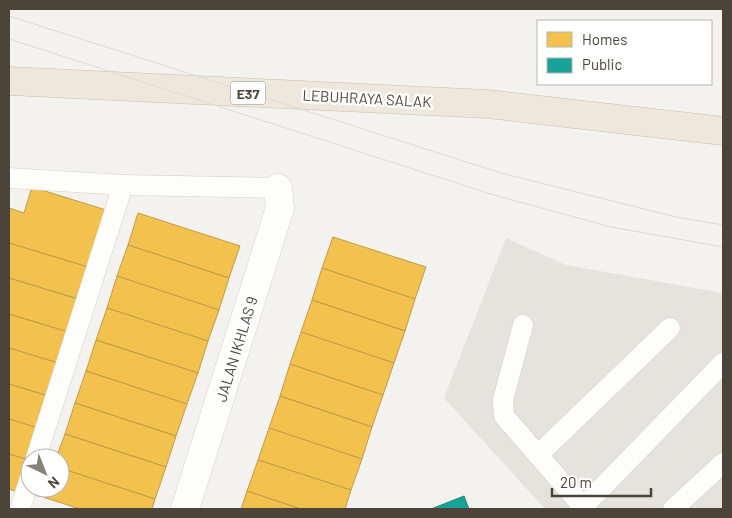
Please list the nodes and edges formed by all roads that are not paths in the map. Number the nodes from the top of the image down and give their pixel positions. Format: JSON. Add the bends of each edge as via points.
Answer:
{"nodes":[{"id":1,"x":9,"y":81,"type":"edge"},
{"id":2,"x":723,"y":131,"type":"edge"},
{"id":3,"x":9,"y":178,"type":"edge"},
{"id":4,"x":123,"y":185,"type":"junction"},
{"id":5,"x":278,"y":188,"type":"joint"},
{"id":6,"x":523,"y":325,"type":"dead end"},
{"id":7,"x":670,"y":328,"type":"dead end"},
{"id":8,"x":723,"y":363,"type":"edge"},
{"id":9,"x":39,"y":448,"type":"edge"},
{"id":10,"x":539,"y":454,"type":"junction"},
{"id":11,"x":723,"y":463,"type":"edge"},
{"id":12,"x":584,"y":508,"type":"edge"},
{"id":13,"x":185,"y":509,"type":"edge"},
{"id":14,"x":673,"y":509,"type":"edge"}],
"edges":[{"from":1,"to":2,"type":"highway","name":"LEBUHRAYA SALAK","number":"E37","via":[[488,104]]},
{"from":3,"to":4,"type":"lane"},
{"from":4,"to":5,"type":"lane"},
{"from":4,"to":9,"type":"lane"},
{"from":5,"to":13,"type":"street","name":"JALAN IKHLAS 9","via":[[280,208]]},
{"from":6,"to":10,"type":"lane","via":[[503,400],[504,416]]},
{"from":7,"to":10,"type":"lane"},
{"from":8,"to":12,"type":"lane"},
{"from":10,"to":12,"type":"lane"},
{"from":11,"to":14,"type":"lane"}]}
